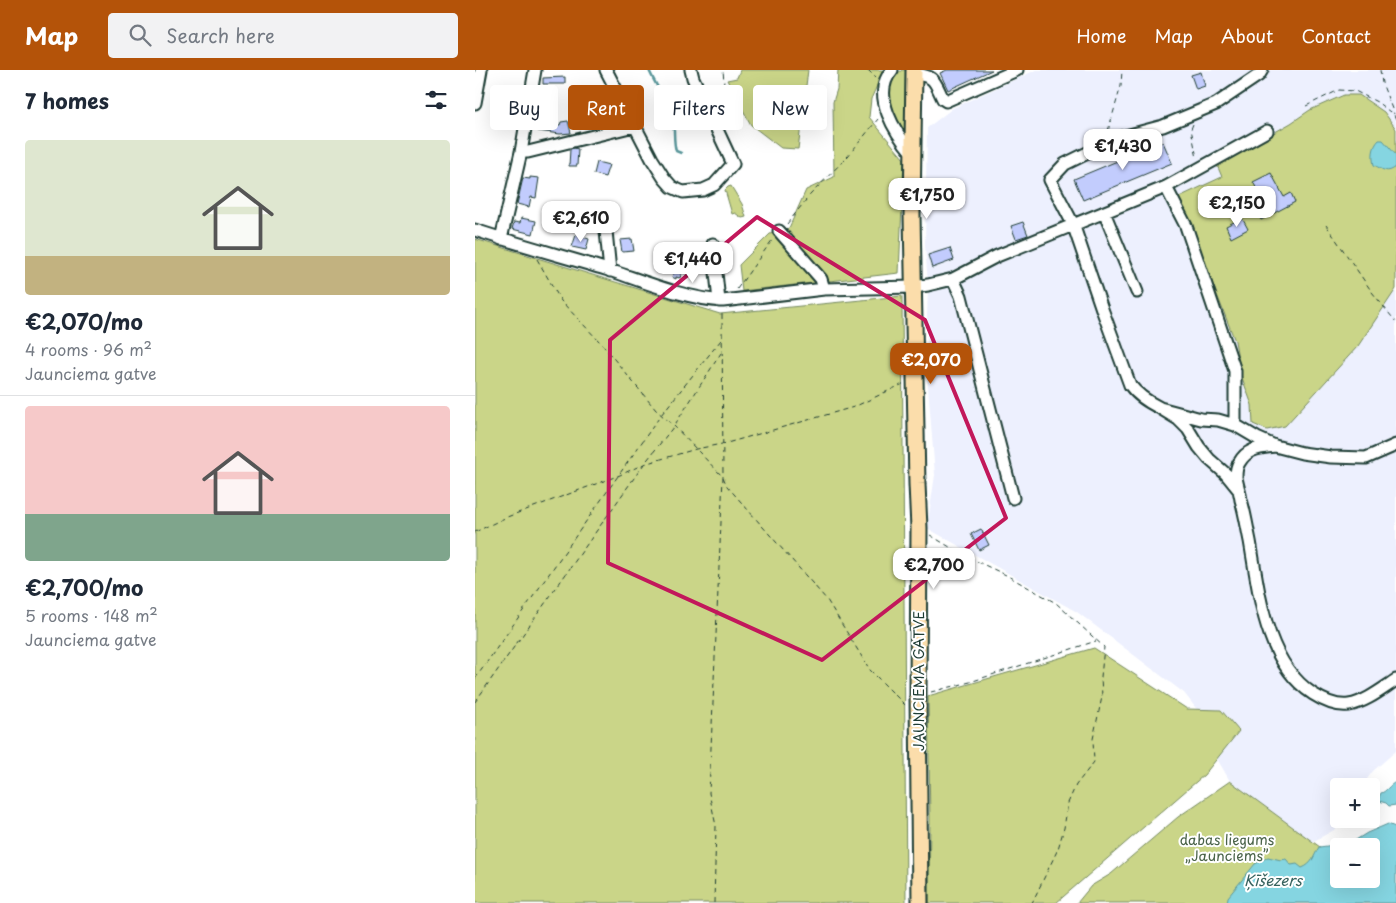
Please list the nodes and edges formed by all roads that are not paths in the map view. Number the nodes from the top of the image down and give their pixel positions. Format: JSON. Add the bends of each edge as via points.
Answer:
{"nodes":[{"id":1,"x":481,"y":70,"type":"edge"},
{"id":2,"x":535,"y":70,"type":"edge"},
{"id":3,"x":606,"y":70,"type":"edge"},
{"id":4,"x":691,"y":70,"type":"edge"},
{"id":5,"x":892,"y":70,"type":"edge"},
{"id":6,"x":1017,"y":70,"type":"edge"},
{"id":7,"x":1262,"y":70,"type":"edge"},
{"id":8,"x":914,"y":72,"type":"edge"},
{"id":9,"x":614,"y":85,"type":"edge"},
{"id":10,"x":475,"y":102,"type":"edge"},
{"id":11,"x":619,"y":130,"type":"edge"},
{"id":12,"x":637,"y":130,"type":"edge"},
{"id":13,"x":1267,"y":131,"type":"dead end"},
{"id":14,"x":521,"y":152,"type":"junction"},
{"id":15,"x":913,"y":154,"type":"junction"},
{"id":16,"x":1166,"y":187,"type":"junction"},
{"id":17,"x":1104,"y":212,"type":"junction"},
{"id":18,"x":609,"y":214,"type":"dead end"},
{"id":19,"x":1073,"y":224,"type":"junction"},
{"id":20,"x":475,"y":230,"type":"edge"},
{"id":21,"x":779,"y":231,"type":"road end"},
{"id":22,"x":501,"y":239,"type":"junction"},
{"id":23,"x":713,"y":244,"type":"dead end"},
{"id":24,"x":610,"y":271,"type":"junction"},
{"id":25,"x":953,"y":280,"type":"junction"},
{"id":26,"x":914,"y":287,"type":"junction"},
{"id":27,"x":824,"y":289,"type":"junction"},
{"id":28,"x":1137,"y":292,"type":"dead end"},
{"id":29,"x":724,"y":301,"type":"junction"},
{"id":30,"x":1159,"y":408,"type":"junction"},
{"id":31,"x":1235,"y":425,"type":"junction"},
{"id":32,"x":1396,"y":445,"type":"edge"},
{"id":33,"x":1275,"y":446,"type":"junction"},
{"id":34,"x":1239,"y":490,"type":"junction"},
{"id":35,"x":1013,"y":498,"type":"dead end"},
{"id":36,"x":1396,"y":680,"type":"edge"},
{"id":37,"x":920,"y":903,"type":"edge"}],
"edges":[{"from":1,"to":10,"type":"street"},
{"from":2,"to":14,"type":"street"},
{"from":3,"to":9,"type":"street"},
{"from":4,"to":12,"type":"street","via":[[733,164],[715,185],[683,192],[672,187]]},
{"from":5,"to":15,"type":"street","via":[[886,78],[887,108],[891,124]]},
{"from":6,"to":8,"type":"street","via":[[945,101],[933,80]]},
{"from":7,"to":19,"type":"street","via":[[1216,104],[1163,126],[1118,138],[1065,164],[1050,180]]},
{"from":8,"to":15,"type":"main road","name":"JAUNCIEMA GATVE"},
{"from":11,"to":14,"type":"street"},
{"from":13,"to":16,"type":"street"},
{"from":14,"to":22,"type":"street"},
{"from":15,"to":26,"type":"main road","name":"JAUNCIEMA GATVE"},
{"from":16,"to":17,"type":"street"},
{"from":16,"to":31,"type":"street","via":[[1186,226],[1235,371]]},
{"from":17,"to":19,"type":"street"},
{"from":17,"to":28,"type":"street"},
{"from":18,"to":24,"type":"street","via":[[606,231]]},
{"from":19,"to":25,"type":"street","via":[[997,256]]},
{"from":19,"to":30,"type":"street","via":[[1130,385],[1146,401]]},
{"from":20,"to":22,"type":"street"},
{"from":21,"to":27,"type":"street","via":[[821,279]]},
{"from":22,"to":24,"type":"street"},
{"from":23,"to":29,"type":"street"},
{"from":24,"to":29,"type":"street","via":[[690,297]]},
{"from":25,"to":26,"type":"street"},
{"from":25,"to":35,"type":"street","via":[[961,296]]},
{"from":26,"to":27,"type":"street"},
{"from":26,"to":37,"type":"main road","name":"JAUNCIEMA GATVE","via":[[919,528]]},
{"from":27,"to":29,"type":"street"},
{"from":30,"to":31,"type":"street"},
{"from":30,"to":34,"type":"street","via":[[1188,429],[1209,459]]},
{"from":31,"to":33,"type":"street"},
{"from":32,"to":33,"type":"street","via":[[1366,458],[1331,457]]},
{"from":33,"to":34,"type":"street","via":[[1247,452],[1238,464],[1236,478]]},
{"from":34,"to":36,"type":"street","via":[[1260,602],[1267,627],[1287,668],[1309,692],[1336,705],[1364,700]]}]}
